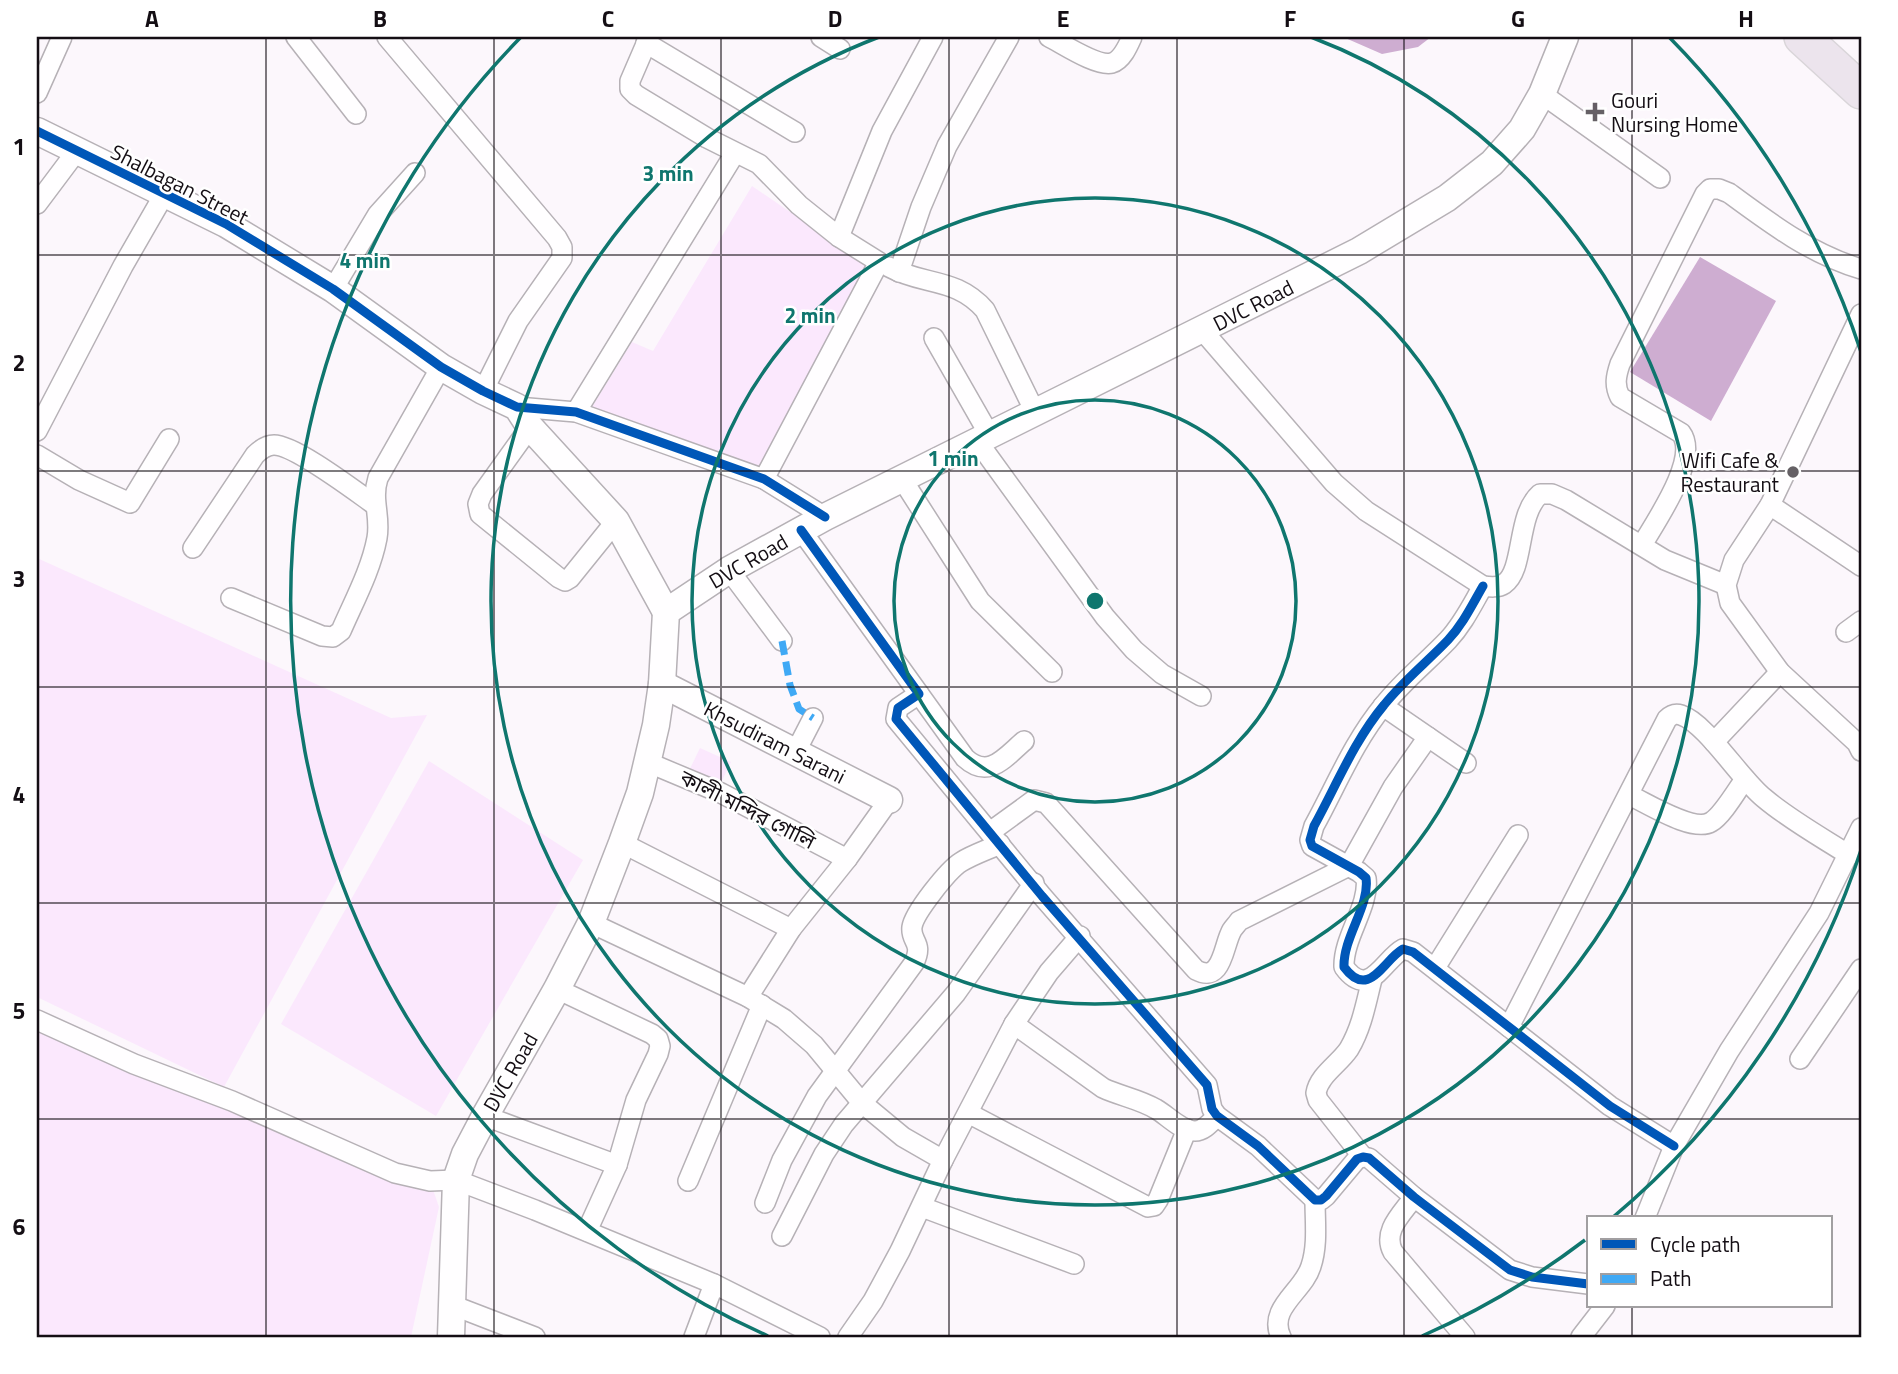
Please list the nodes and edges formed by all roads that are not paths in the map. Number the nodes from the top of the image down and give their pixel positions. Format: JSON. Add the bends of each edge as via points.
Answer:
{"nodes":[{"id":1,"x":62,"y":37,"type":"edge"},
{"id":2,"x":296,"y":37,"type":"edge"},
{"id":3,"x":387,"y":37,"type":"edge"},
{"id":4,"x":821,"y":37,"type":"edge"},
{"id":5,"x":933,"y":37,"type":"edge"},
{"id":6,"x":1009,"y":37,"type":"edge"},
{"id":7,"x":1049,"y":37,"type":"edge"},
{"id":8,"x":1132,"y":37,"type":"edge"},
{"id":9,"x":1565,"y":37,"type":"edge"},
{"id":10,"x":1802,"y":37,"type":"edge"},
{"id":11,"x":1832,"y":37,"type":"edge"},
{"id":12,"x":647,"y":40,"type":"edge"},
{"id":13,"x":840,"y":49,"type":"dead end"},
{"id":14,"x":1861,"y":62,"type":"edge"},
{"id":15,"x":1861,"y":91,"type":"edge"},
{"id":16,"x":37,"y":93,"type":"edge"},
{"id":17,"x":1542,"y":94,"type":"junction"},
{"id":18,"x":356,"y":114,"type":"dead end"},
{"id":19,"x":37,"y":131,"type":"edge"},
{"id":20,"x":795,"y":132,"type":"dead end"},
{"id":21,"x":76,"y":152,"type":"junction"},
{"id":22,"x":735,"y":153,"type":"junction"},
{"id":23,"x":415,"y":173,"type":"dead end"},
{"id":24,"x":1660,"y":178,"type":"dead end"},
{"id":25,"x":165,"y":193,"type":"junction"},
{"id":26,"x":37,"y":204,"type":"edge"},
{"id":27,"x":839,"y":237,"type":"junction"},
{"id":28,"x":879,"y":262,"type":"junction"},
{"id":29,"x":1861,"y":269,"type":"edge"},
{"id":30,"x":899,"y":272,"type":"junction"},
{"id":31,"x":333,"y":289,"type":"junction"},
{"id":32,"x":1861,"y":314,"type":"edge"},
{"id":33,"x":1203,"y":331,"type":"junction"},
{"id":34,"x":934,"y":338,"type":"dead end"},
{"id":35,"x":441,"y":367,"type":"junction"},
{"id":36,"x":483,"y":391,"type":"junction"},
{"id":37,"x":576,"y":412,"type":"junction"},
{"id":38,"x":1036,"y":414,"type":"junction"},
{"id":39,"x":523,"y":417,"type":"junction"},
{"id":40,"x":37,"y":431,"type":"edge"},
{"id":41,"x":169,"y":439,"type":"dead end"},
{"id":42,"x":984,"y":439,"type":"junction"},
{"id":43,"x":37,"y":456,"type":"edge"},
{"id":44,"x":764,"y":479,"type":"junction"},
{"id":45,"x":902,"y":479,"type":"junction"},
{"id":46,"x":375,"y":505,"type":"junction"},
{"id":47,"x":1770,"y":505,"type":"junction"},
{"id":48,"x":825,"y":517,"type":"junction"},
{"id":49,"x":616,"y":522,"type":"junction"},
{"id":50,"x":801,"y":530,"type":"junction"},
{"id":51,"x":1642,"y":545,"type":"junction"},
{"id":52,"x":193,"y":548,"type":"dead end"},
{"id":53,"x":1861,"y":566,"type":"edge"},
{"id":54,"x":729,"y":570,"type":"junction"},
{"id":55,"x":1726,"y":585,"type":"junction"},
{"id":56,"x":1483,"y":586,"type":"junction"},
{"id":57,"x":231,"y":598,"type":"dead end"},
{"id":58,"x":666,"y":612,"type":"junction"},
{"id":59,"x":782,"y":641,"type":"dead end"},
{"id":60,"x":1052,"y":673,"type":"dead end"},
{"id":61,"x":1780,"y":673,"type":"junction"},
{"id":62,"x":662,"y":684,"type":"junction"},
{"id":63,"x":919,"y":694,"type":"junction"},
{"id":64,"x":1201,"y":696,"type":"dead end"},
{"id":65,"x":1383,"y":706,"type":"junction"},
{"id":66,"x":813,"y":718,"type":"dead end"},
{"id":67,"x":1428,"y":737,"type":"junction"},
{"id":68,"x":1024,"y":741,"type":"dead end"},
{"id":69,"x":1714,"y":742,"type":"junction"},
{"id":70,"x":796,"y":751,"type":"junction"},
{"id":71,"x":1861,"y":751,"type":"edge"},
{"id":72,"x":647,"y":762,"type":"junction"},
{"id":73,"x":1466,"y":763,"type":"dead end"},
{"id":74,"x":1745,"y":779,"type":"junction"},
{"id":75,"x":1629,"y":795,"type":"junction"},
{"id":76,"x":889,"y":800,"type":"joint"},
{"id":77,"x":1861,"y":828,"type":"edge"},
{"id":78,"x":1518,"y":835,"type":"dead end"},
{"id":79,"x":995,"y":838,"type":"junction"},
{"id":80,"x":622,"y":843,"type":"junction"},
{"id":81,"x":1849,"y":855,"type":"junction"},
{"id":82,"x":847,"y":859,"type":"junction"},
{"id":83,"x":1349,"y":866,"type":"junction"},
{"id":84,"x":1034,"y":883,"type":"junction"},
{"id":85,"x":591,"y":923,"type":"junction"},
{"id":86,"x":791,"y":929,"type":"junction"},
{"id":87,"x":1080,"y":936,"type":"junction"},
{"id":88,"x":1435,"y":968,"type":"junction"},
{"id":89,"x":1861,"y":969,"type":"edge"},
{"id":90,"x":1372,"y":979,"type":"junction"},
{"id":91,"x":557,"y":989,"type":"junction"},
{"id":92,"x":755,"y":1001,"type":"junction"},
{"id":93,"x":37,"y":1020,"type":"edge"},
{"id":94,"x":1014,"y":1024,"type":"junction"},
{"id":95,"x":1509,"y":1027,"type":"junction"},
{"id":96,"x":1800,"y":1059,"type":"dead end"},
{"id":97,"x":835,"y":1069,"type":"junction"},
{"id":98,"x":862,"y":1103,"type":"junction"},
{"id":99,"x":968,"y":1113,"type":"junction"},
{"id":100,"x":485,"y":1116,"type":"junction"},
{"id":101,"x":1217,"y":1116,"type":"junction"},
{"id":102,"x":1186,"y":1129,"type":"junction"},
{"id":103,"x":1674,"y":1146,"type":"junction"},
{"id":104,"x":1363,"y":1157,"type":"junction"},
{"id":105,"x":943,"y":1160,"type":"junction"},
{"id":106,"x":617,"y":1165,"type":"junction"},
{"id":107,"x":456,"y":1180,"type":"junction"},
{"id":108,"x":688,"y":1181,"type":"dead end"},
{"id":109,"x":1414,"y":1197,"type":"junction"},
{"id":110,"x":1315,"y":1200,"type":"junction"},
{"id":111,"x":765,"y":1203,"type":"dead end"},
{"id":112,"x":922,"y":1207,"type":"junction"},
{"id":113,"x":1646,"y":1216,"type":"edge"},
{"id":114,"x":587,"y":1231,"type":"junction"},
{"id":115,"x":782,"y":1236,"type":"dead end"},
{"id":116,"x":1074,"y":1264,"type":"dead end"},
{"id":117,"x":714,"y":1284,"type":"junction"},
{"id":118,"x":1587,"y":1284,"type":"edge"},
{"id":119,"x":453,"y":1305,"type":"junction"},
{"id":120,"x":1603,"y":1308,"type":"edge"},
{"id":121,"x":798,"y":1332,"type":"edge"},
{"id":122,"x":452,"y":1337,"type":"edge"},
{"id":123,"x":535,"y":1337,"type":"edge"},
{"id":124,"x":694,"y":1337,"type":"edge"},
{"id":125,"x":820,"y":1337,"type":"edge"},
{"id":126,"x":848,"y":1337,"type":"edge"},
{"id":127,"x":1281,"y":1337,"type":"edge"},
{"id":128,"x":1465,"y":1337,"type":"edge"},
{"id":129,"x":1581,"y":1337,"type":"edge"}],
"edges":[{"from":1,"to":16,"type":"street"},
{"from":2,"to":18,"type":"street"},
{"from":3,"to":36,"type":"street","via":[[562,247],[562,258],[518,321]]},
{"from":4,"to":13,"type":"street"},
{"from":5,"to":27,"type":"street","via":[[882,131]]},
{"from":6,"to":30,"type":"street","via":[[947,146]]},
{"from":7,"to":8,"type":"street","via":[[1110,64],[1120,58]]},
{"from":9,"to":17,"type":"main road","name":"DVC Road"},
{"from":10,"to":15,"type":"highway"},
{"from":11,"to":14,"type":"highway"},
{"from":12,"to":20,"type":"street"},
{"from":12,"to":22,"type":"street","via":[[630,89]]},
{"from":17,"to":24,"type":"street"},
{"from":17,"to":33,"type":"main road","name":"DVC Road","via":[[1522,129],[1492,163],[1447,198],[1359,251]]},
{"from":19,"to":21,"type":"main road","name":"Shalbagan Street"},
{"from":21,"to":25,"type":"main road","name":"Shalbagan Street"},
{"from":21,"to":26,"type":"street"},
{"from":22,"to":27,"type":"street","via":[[759,164]]},
{"from":22,"to":37,"type":"street"},
{"from":23,"to":31,"type":"street","via":[[378,214]]},
{"from":25,"to":31,"type":"main road","name":"Shalbagan Street"},
{"from":25,"to":40,"type":"street"},
{"from":27,"to":28,"type":"street"},
{"from":28,"to":30,"type":"street"},
{"from":28,"to":44,"type":"street"},
{"from":29,"to":51,"type":"street","via":[[1801,244],[1729,193],[1710,189],[1704,194],[1616,377],[1620,397],[1682,433],[1688,447],[1679,477]]},
{"from":30,"to":38,"type":"street","via":[[955,287],[973,297],[985,310]]},
{"from":31,"to":35,"type":"main road","name":"Shalbagan Street"},
{"from":32,"to":47,"type":"street"},
{"from":33,"to":38,"type":"main road","name":"DVC Road"},
{"from":33,"to":56,"type":"street","via":[[1334,483],[1366,511]]},
{"from":34,"to":42,"type":"street"},
{"from":35,"to":36,"type":"main road","name":"Shalbagan Street"},
{"from":35,"to":46,"type":"street","via":[[378,478]]},
{"from":36,"to":39,"type":"main road","name":"Shalbagan Street"},
{"from":37,"to":39,"type":"street"},
{"from":37,"to":44,"type":"street"},
{"from":38,"to":42,"type":"main road","name":"DVC Road"},
{"from":39,"to":49,"type":"main road"},
{"from":39,"to":49,"type":"street","via":[[482,494],[480,514],[565,580]]},
{"from":41,"to":43,"type":"street","via":[[130,503]]},
{"from":42,"to":45,"type":"main road","name":"DVC Road"},
{"from":42,"to":64,"type":"street","via":[[1119,634],[1162,674]]},
{"from":44,"to":48,"type":"street"},
{"from":45,"to":48,"type":"main road","name":"DVC Road"},
{"from":45,"to":60,"type":"street","via":[[980,601]]},
{"from":46,"to":52,"type":"street","via":[[322,469],[273,444],[255,455]]},
{"from":46,"to":57,"type":"street","via":[[377,539],[341,631],[333,637]]},
{"from":47,"to":53,"type":"street"},
{"from":47,"to":55,"type":"street","via":[[1734,560]]},
{"from":48,"to":50,"type":"main road","name":"DVC Road"},
{"from":49,"to":58,"type":"main road"},
{"from":50,"to":54,"type":"main road","name":"DVC Road"},
{"from":50,"to":63,"type":"street"},
{"from":51,"to":55,"type":"street"},
{"from":51,"to":56,"type":"street","via":[[1566,500],[1540,494],[1526,516],[1512,574],[1506,583]]},
{"from":54,"to":58,"type":"main road","name":"DVC Road"},
{"from":54,"to":59,"type":"street"},
{"from":55,"to":61,"type":"street","via":[[1730,603]]},
{"from":56,"to":65,"type":"street","via":[[1448,640]]},
{"from":58,"to":62,"type":"main road","name":"DVC Road"},
{"from":61,"to":69,"type":"street"},
{"from":61,"to":71,"type":"street"},
{"from":62,"to":70,"type":"main road","name":"Khsudiram Sarani"},
{"from":62,"to":72,"type":"main road","name":"DVC Road"},
{"from":63,"to":68,"type":"street","via":[[974,766],[994,765]]},
{"from":63,"to":79,"type":"street","via":[[898,708],[896,719]]},
{"from":65,"to":67,"type":"street"},
{"from":65,"to":83,"type":"street","via":[[1358,741],[1311,834],[1312,846]]},
{"from":66,"to":70,"type":"street"},
{"from":67,"to":73,"type":"street"},
{"from":67,"to":83,"type":"street","via":[[1393,787]]},
{"from":69,"to":74,"type":"street"},
{"from":69,"to":75,"type":"street","via":[[1689,719],[1672,714]]},
{"from":70,"to":76,"type":"main road","name":"Khsudiram Sarani"},
{"from":72,"to":80,"type":"main road","name":"DVC Road"},
{"from":72,"to":82,"type":"street","name":"কালী মন্দির গোলি","via":[[721,793]]},
{"from":74,"to":75,"type":"street","via":[[1713,822],[1702,826]]},
{"from":74,"to":81,"type":"street","via":[[1764,798]]},
{"from":75,"to":95,"type":"street"},
{"from":76,"to":82,"type":"street"},
{"from":77,"to":81,"type":"street"},
{"from":78,"to":88,"type":"street"},
{"from":79,"to":83,"type":"street","via":[[1034,800],[1046,803],[1204,974],[1217,968],[1231,931],[1240,921]]},
{"from":79,"to":84,"type":"street"},
{"from":79,"to":97,"type":"street","via":[[950,871],[921,909],[912,925],[918,944],[914,963]]},
{"from":80,"to":85,"type":"main road","name":"DVC Road"},
{"from":80,"to":86,"type":"street"},
{"from":81,"to":103,"type":"street","via":[[1819,913]]},
{"from":82,"to":86,"type":"street"},
{"from":83,"to":90,"type":"street","via":[[1366,878],[1367,886],[1344,967],[1359,979]]},
{"from":84,"to":87,"type":"street"},
{"from":84,"to":98,"type":"street","via":[[956,993]]},
{"from":85,"to":91,"type":"main road","name":"DVC Road"},
{"from":85,"to":92,"type":"street"},
{"from":86,"to":92,"type":"street"},
{"from":87,"to":94,"type":"street"},
{"from":87,"to":101,"type":"street","via":[[1207,1085]]},
{"from":88,"to":90,"type":"street","via":[[1403,949]]},
{"from":88,"to":95,"type":"street"},
{"from":89,"to":96,"type":"street"},
{"from":90,"to":104,"type":"street","via":[[1357,1034],[1316,1093]]},
{"from":91,"to":100,"type":"main road","name":"DVC Road"},
{"from":91,"to":106,"type":"street","via":[[658,1039],[658,1054],[636,1100]]},
{"from":92,"to":97,"type":"street","via":[[784,1018]]},
{"from":92,"to":108,"type":"street"},
{"from":93,"to":107,"type":"street","via":[[395,1173],[430,1181]]},
{"from":94,"to":99,"type":"street"},
{"from":94,"to":102,"type":"street","via":[[1103,1088],[1144,1102]]},
{"from":95,"to":103,"type":"street","via":[[1610,1106]]},
{"from":97,"to":98,"type":"street"},
{"from":97,"to":111,"type":"street","via":[[798,1128]]},
{"from":98,"to":105,"type":"street","via":[[903,1137]]},
{"from":98,"to":115,"type":"street","via":[[824,1154]]},
{"from":99,"to":102,"type":"street","via":[[1148,1207],[1158,1200]]},
{"from":99,"to":105,"type":"street"},
{"from":100,"to":106,"type":"street"},
{"from":100,"to":107,"type":"main road","name":"DVC Road"},
{"from":101,"to":102,"type":"street","via":[[1204,1129]]},
{"from":101,"to":110,"type":"street","via":[[1274,1159]]},
{"from":103,"to":113,"type":"street"},
{"from":104,"to":109,"type":"street"},
{"from":104,"to":110,"type":"street","via":[[1326,1196]]},
{"from":105,"to":112,"type":"street"},
{"from":106,"to":114,"type":"street"},
{"from":107,"to":114,"type":"street"},
{"from":107,"to":119,"type":"main road","name":"DVC Road"},
{"from":109,"to":118,"type":"street","via":[[1510,1270],[1532,1278]]},
{"from":109,"to":128,"type":"street","via":[[1393,1226],[1388,1243]]},
{"from":110,"to":127,"type":"street","via":[[1311,1267],[1279,1315]]},
{"from":112,"to":116,"type":"street"},
{"from":112,"to":126,"type":"street","via":[[873,1301]]},
{"from":114,"to":117,"type":"street"},
{"from":117,"to":121,"type":"street"},
{"from":117,"to":124,"type":"street"},
{"from":119,"to":122,"type":"main road","name":"DVC Road"},
{"from":119,"to":123,"type":"street"},
{"from":120,"to":129,"type":"street"},
{"from":121,"to":125,"type":"street"}]}
